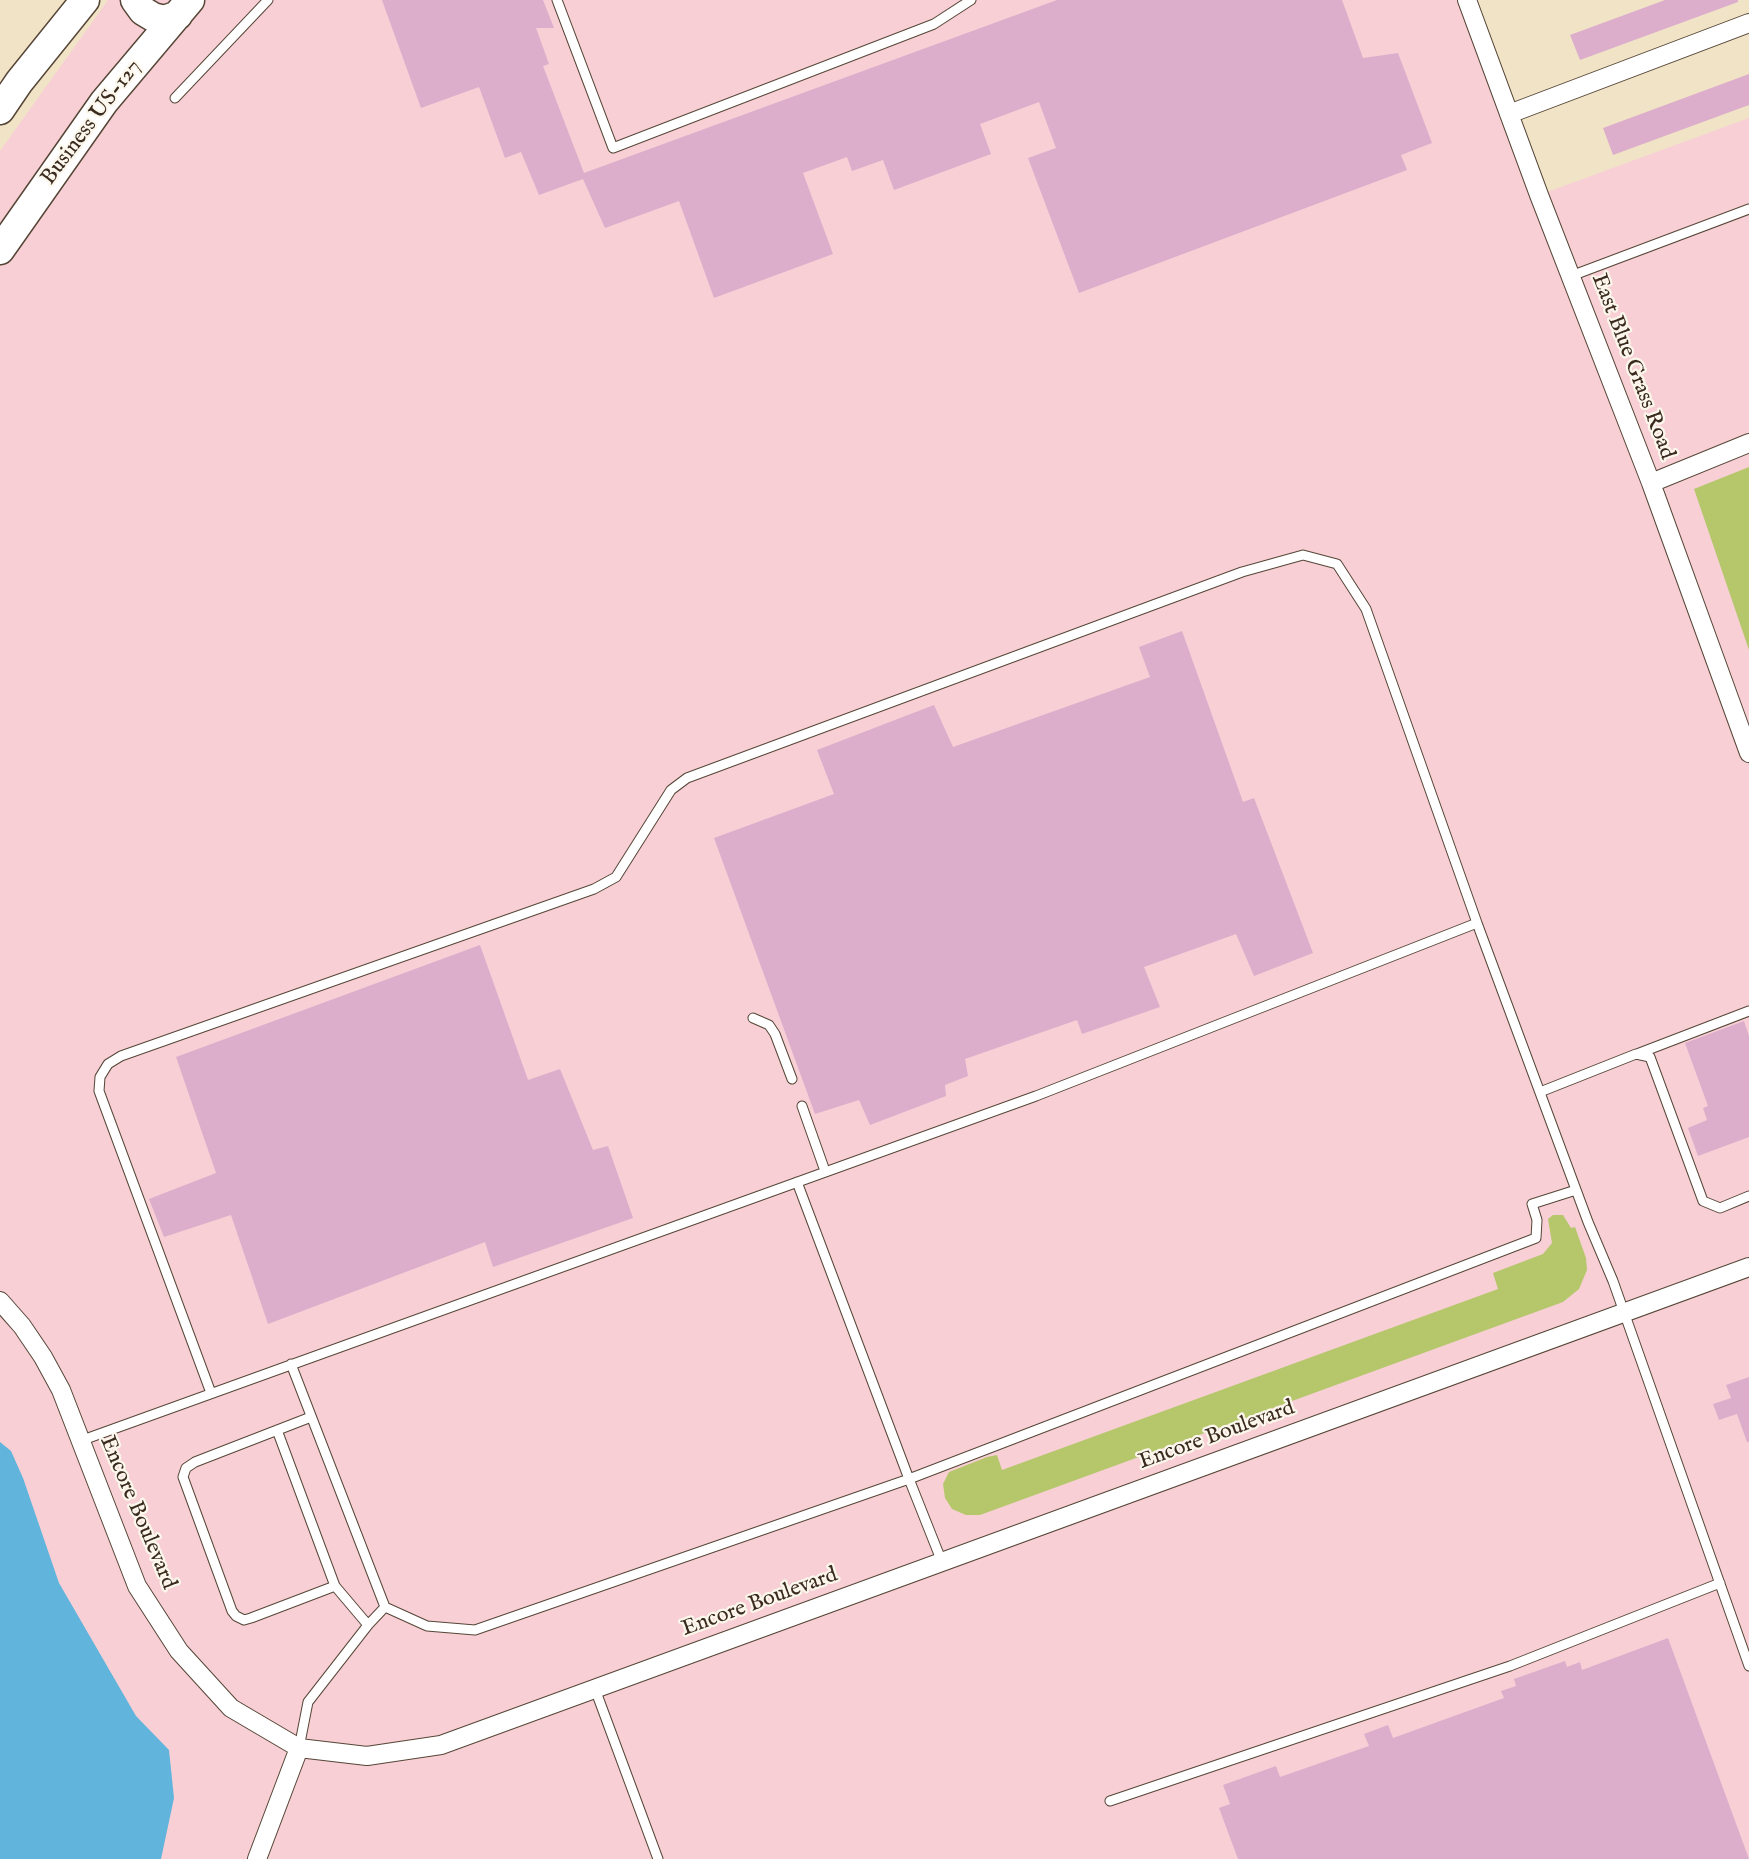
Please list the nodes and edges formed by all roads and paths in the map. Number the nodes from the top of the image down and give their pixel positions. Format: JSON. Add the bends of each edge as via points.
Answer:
{"nodes":[{"id":1,"x":85,"y":0,"type":"edge"},
{"id":2,"x":135,"y":0,"type":"edge"},
{"id":3,"x":268,"y":0,"type":"edge"},
{"id":4,"x":557,"y":0,"type":"edge"},
{"id":5,"x":971,"y":0,"type":"edge"},
{"id":6,"x":1467,"y":0,"type":"edge"},
{"id":7,"x":184,"y":8,"type":"edge"},
{"id":8,"x":1749,"y":23,"type":"edge"},
{"id":9,"x":175,"y":98,"type":"dead end"},
{"id":10,"x":0,"y":110,"type":"edge"},
{"id":11,"x":1509,"y":114,"type":"junction"},
{"id":12,"x":1749,"y":209,"type":"edge"},
{"id":13,"x":0,"y":250,"type":"edge"},
{"id":14,"x":1571,"y":276,"type":"junction"},
{"id":15,"x":1749,"y":442,"type":"edge"},
{"id":16,"x":1651,"y":483,"type":"junction"},
{"id":17,"x":1749,"y":753,"type":"edge"},
{"id":18,"x":1478,"y":922,"type":"junction"},
{"id":19,"x":1749,"y":1011,"type":"edge"},
{"id":20,"x":753,"y":1018,"type":"dead end"},
{"id":21,"x":1636,"y":1054,"type":"junction"},
{"id":22,"x":792,"y":1079,"type":"dead end"},
{"id":23,"x":1540,"y":1092,"type":"junction"},
{"id":24,"x":802,"y":1106,"type":"dead end"},
{"id":25,"x":825,"y":1171,"type":"junction"},
{"id":26,"x":797,"y":1182,"type":"junction"},
{"id":27,"x":1576,"y":1190,"type":"junction"},
{"id":28,"x":1749,"y":1196,"type":"edge"},
{"id":29,"x":1749,"y":1267,"type":"edge"},
{"id":30,"x":0,"y":1301,"type":"edge"},
{"id":31,"x":1624,"y":1313,"type":"junction"},
{"id":32,"x":291,"y":1364,"type":"junction"},
{"id":33,"x":211,"y":1393,"type":"junction"},
{"id":34,"x":311,"y":1417,"type":"junction"},
{"id":35,"x":277,"y":1430,"type":"junction"},
{"id":36,"x":80,"y":1441,"type":"junction"},
{"id":37,"x":909,"y":1479,"type":"junction"},
{"id":38,"x":942,"y":1562,"type":"junction"},
{"id":39,"x":1720,"y":1583,"type":"junction"},
{"id":40,"x":335,"y":1586,"type":"junction"},
{"id":41,"x":385,"y":1607,"type":"junction"},
{"id":42,"x":368,"y":1625,"type":"junction"},
{"id":43,"x":1749,"y":1666,"type":"edge"},
{"id":44,"x":595,"y":1689,"type":"junction"},
{"id":45,"x":299,"y":1748,"type":"junction"},
{"id":46,"x":1110,"y":1801,"type":"dead end"},
{"id":47,"x":257,"y":1859,"type":"edge"},
{"id":48,"x":658,"y":1859,"type":"edge"}],
"edges":[{"from":1,"to":10,"type":"main road"},
{"from":2,"to":7,"type":"main road","via":[[153,18],[164,20]]},
{"from":3,"to":9,"type":"lane"},
{"from":4,"to":5,"type":"lane","via":[[613,148],[934,24]]},
{"from":6,"to":11,"type":"street","name":"East Blue Grass Road"},
{"from":7,"to":13,"type":"main road","name":"Business US-127","via":[[104,102]]},
{"from":8,"to":11,"type":"street"},
{"from":11,"to":14,"type":"street","name":"East Blue Grass Road"},
{"from":12,"to":14,"type":"lane"},
{"from":14,"to":16,"type":"street","name":"East Blue Grass Road"},
{"from":15,"to":16,"type":"street"},
{"from":16,"to":17,"type":"street","name":"East Blue Grass Road"},
{"from":18,"to":23,"type":"lane"},
{"from":18,"to":25,"type":"lane","via":[[1036,1096]]},
{"from":18,"to":33,"type":"lane","via":[[1366,609],[1337,564],[1303,555],[1242,572],[726,763],[687,778],[671,790],[616,877],[594,889],[121,1056],[108,1064],[100,1077],[99,1091]]},
{"from":19,"to":21,"type":"lane"},
{"from":20,"to":22,"type":"lane","via":[[769,1024]]},
{"from":21,"to":23,"type":"lane"},
{"from":21,"to":28,"type":"lane","via":[[1650,1057],[1703,1201],[1720,1208]]},
{"from":23,"to":27,"type":"lane"},
{"from":24,"to":25,"type":"lane"},
{"from":25,"to":26,"type":"lane"},
{"from":26,"to":32,"type":"lane"},
{"from":26,"to":37,"type":"lane"},
{"from":27,"to":31,"type":"lane"},
{"from":27,"to":37,"type":"lane","via":[[1532,1204],[1537,1220],[1536,1238]]},
{"from":29,"to":31,"type":"street","name":"Encore Boulevard"},
{"from":30,"to":36,"type":"street","name":"Encore Boulevard","via":[[43,1357]]},
{"from":31,"to":38,"type":"street","name":"Encore Boulevard"},
{"from":31,"to":39,"type":"lane"},
{"from":32,"to":33,"type":"lane"},
{"from":32,"to":34,"type":"lane"},
{"from":33,"to":36,"type":"lane"},
{"from":34,"to":35,"type":"lane"},
{"from":34,"to":41,"type":"lane"},
{"from":35,"to":40,"type":"lane"},
{"from":35,"to":40,"type":"lane","via":[[186,1468],[183,1476],[189,1496],[236,1617],[251,1618]]},
{"from":36,"to":45,"type":"street","name":"Encore Boulevard","via":[[137,1586],[179,1651],[231,1708]]},
{"from":37,"to":38,"type":"lane"},
{"from":37,"to":41,"type":"lane","via":[[476,1630],[427,1626]]},
{"from":38,"to":44,"type":"street","name":"Encore Boulevard"},
{"from":39,"to":43,"type":"lane"},
{"from":39,"to":46,"type":"lane","via":[[1510,1666]]},
{"from":40,"to":42,"type":"lane"},
{"from":41,"to":42,"type":"lane"},
{"from":42,"to":45,"type":"lane","via":[[308,1702]]},
{"from":44,"to":45,"type":"street","name":"Encore Boulevard","via":[[441,1745],[367,1756]]},
{"from":44,"to":48,"type":"lane"},
{"from":45,"to":47,"type":"street"}]}
